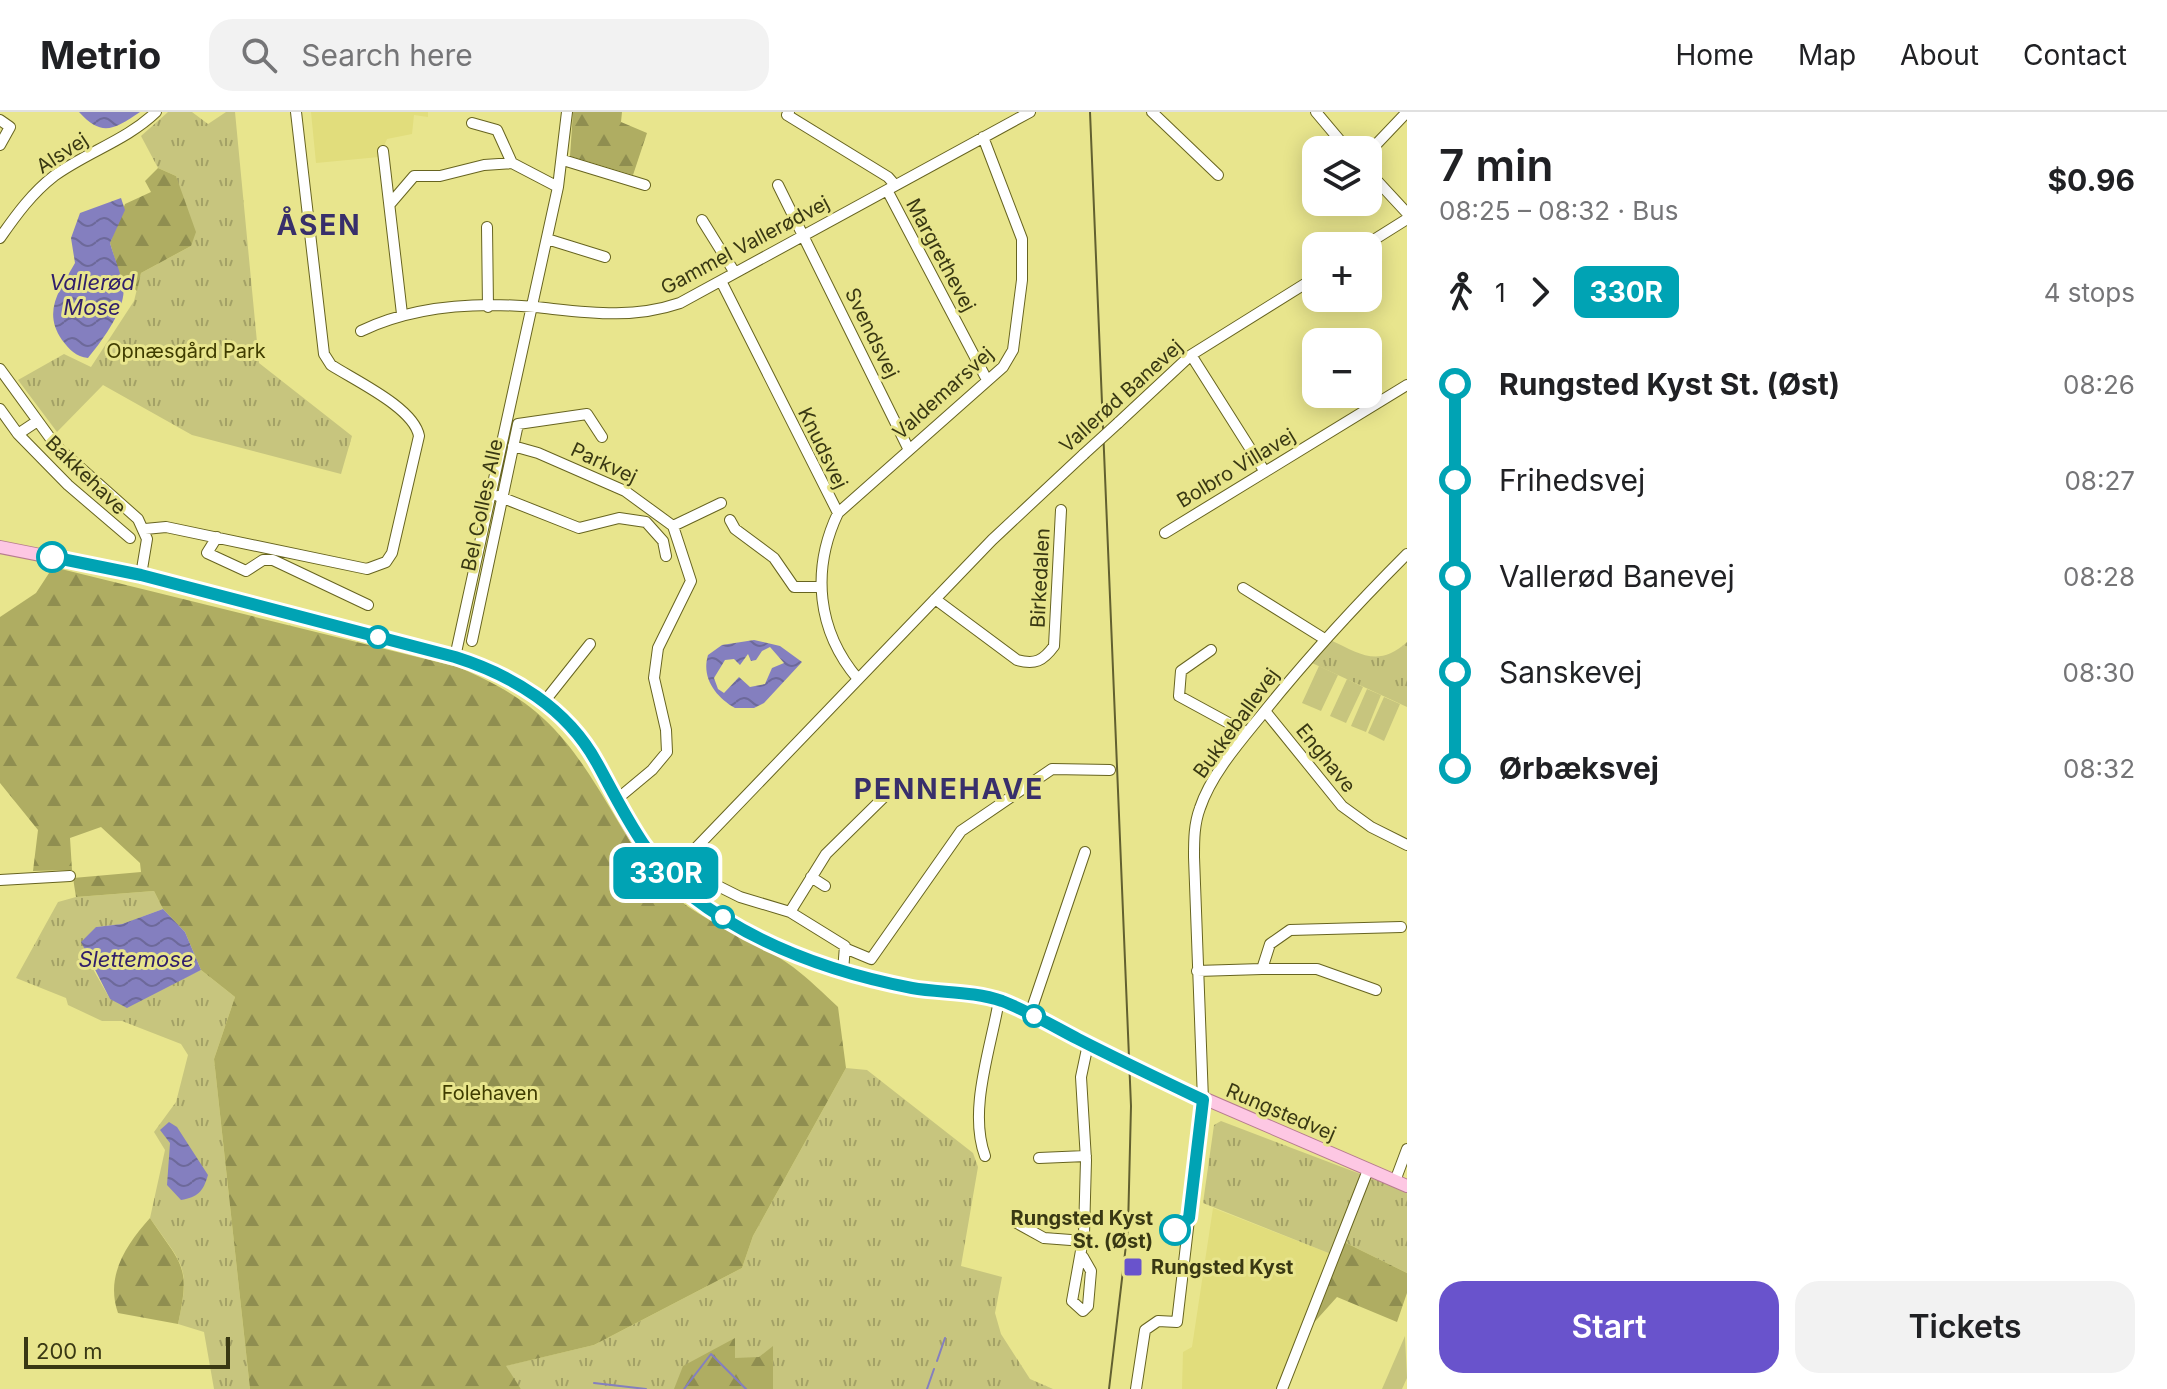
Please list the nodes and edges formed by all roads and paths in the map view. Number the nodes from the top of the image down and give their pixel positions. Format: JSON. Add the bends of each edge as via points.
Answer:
{"nodes":[{"id":1,"x":156,"y":112,"type":"edge"},
{"id":2,"x":296,"y":112,"type":"edge"},
{"id":3,"x":567,"y":112,"type":"edge"},
{"id":4,"x":1030,"y":112,"type":"edge"},
{"id":5,"x":1152,"y":112,"type":"edge"},
{"id":6,"x":1316,"y":112,"type":"edge"},
{"id":7,"x":1407,"y":112,"type":"edge"},
{"id":8,"x":786,"y":113,"type":"edge"},
{"id":9,"x":0,"y":120,"type":"edge"},
{"id":10,"x":472,"y":123,"type":"dead end"},
{"id":11,"x":1336,"y":136,"type":"edge"},
{"id":12,"x":983,"y":137,"type":"junction"},
{"id":13,"x":1382,"y":138,"type":"edge"},
{"id":14,"x":0,"y":145,"type":"edge"},
{"id":15,"x":383,"y":151,"type":"dead end"},
{"id":16,"x":563,"y":160,"type":"junction"},
{"id":17,"x":512,"y":163,"type":"junction"},
{"id":18,"x":1218,"y":175,"type":"dead end"},
{"id":19,"x":645,"y":185,"type":"dead end"},
{"id":20,"x":778,"y":185,"type":"dead end"},
{"id":21,"x":558,"y":187,"type":"junction"},
{"id":22,"x":1382,"y":187,"type":"edge"},
{"id":23,"x":891,"y":188,"type":"junction"},
{"id":24,"x":390,"y":204,"type":"junction"},
{"id":25,"x":1407,"y":216,"type":"edge"},
{"id":26,"x":702,"y":220,"type":"dead end"},
{"id":27,"x":487,"y":227,"type":"dead end"},
{"id":28,"x":1382,"y":233,"type":"edge"},
{"id":29,"x":805,"y":234,"type":"junction"},
{"id":30,"x":0,"y":238,"type":"edge"},
{"id":31,"x":547,"y":239,"type":"junction"},
{"id":32,"x":605,"y":257,"type":"dead end"},
{"id":33,"x":735,"y":273,"type":"junction"},
{"id":34,"x":721,"y":281,"type":"junction"},
{"id":35,"x":1302,"y":286,"type":"edge"},
{"id":36,"x":488,"y":307,"type":"junction"},
{"id":37,"x":531,"y":307,"type":"junction"},
{"id":38,"x":402,"y":314,"type":"junction"},
{"id":39,"x":361,"y":331,"type":"dead end"},
{"id":40,"x":1191,"y":355,"type":"junction"},
{"id":41,"x":0,"y":369,"type":"edge"},
{"id":42,"x":987,"y":380,"type":"junction"},
{"id":43,"x":1407,"y":385,"type":"edge"},
{"id":44,"x":0,"y":409,"type":"edge"},
{"id":45,"x":36,"y":422,"type":"junction"},
{"id":46,"x":18,"y":434,"type":"junction"},
{"id":47,"x":602,"y":437,"type":"dead end"},
{"id":48,"x":513,"y":446,"type":"junction"},
{"id":49,"x":908,"y":448,"type":"junction"},
{"id":50,"x":1265,"y":472,"type":"junction"},
{"id":51,"x":490,"y":491,"type":"junction"},
{"id":52,"x":501,"y":497,"type":"junction"},
{"id":53,"x":721,"y":503,"type":"dead end"},
{"id":54,"x":1061,"y":510,"type":"dead end"},
{"id":55,"x":838,"y":513,"type":"junction"},
{"id":56,"x":730,"y":520,"type":"dead end"},
{"id":57,"x":673,"y":526,"type":"junction"},
{"id":58,"x":145,"y":529,"type":"junction"},
{"id":59,"x":239,"y":529,"type":"dead end"},
{"id":60,"x":1165,"y":533,"type":"dead end"},
{"id":61,"x":217,"y":537,"type":"junction"},
{"id":62,"x":130,"y":538,"type":"dead end"},
{"id":63,"x":236,"y":541,"type":"junction"},
{"id":64,"x":0,"y":547,"type":"edge"},
{"id":65,"x":1407,"y":554,"type":"edge"},
{"id":66,"x":666,"y":556,"type":"dead end"},
{"id":67,"x":141,"y":575,"type":"junction"},
{"id":68,"x":821,"y":587,"type":"junction"},
{"id":69,"x":1243,"y":588,"type":"dead end"},
{"id":70,"x":935,"y":599,"type":"junction"},
{"id":71,"x":368,"y":605,"type":"dead end"},
{"id":72,"x":1323,"y":638,"type":"junction"},
{"id":73,"x":472,"y":641,"type":"dead end"},
{"id":74,"x":590,"y":644,"type":"dead end"},
{"id":75,"x":1211,"y":650,"type":"dead end"},
{"id":76,"x":455,"y":657,"type":"junction"},
{"id":77,"x":858,"y":679,"type":"junction"},
{"id":78,"x":544,"y":702,"type":"junction"},
{"id":79,"x":1265,"y":711,"type":"junction"},
{"id":80,"x":1247,"y":733,"type":"junction"},
{"id":81,"x":1110,"y":770,"type":"dead end"},
{"id":82,"x":884,"y":797,"type":"dead end"},
{"id":83,"x":616,"y":800,"type":"junction"},
{"id":84,"x":1407,"y":845,"type":"edge"},
{"id":85,"x":1085,"y":852,"type":"dead end"},
{"id":86,"x":683,"y":862,"type":"junction"},
{"id":87,"x":70,"y":876,"type":"dead end"},
{"id":88,"x":669,"y":876,"type":"junction"},
{"id":89,"x":811,"y":877,"type":"junction"},
{"id":90,"x":0,"y":880,"type":"edge"},
{"id":91,"x":825,"y":886,"type":"dead end"},
{"id":92,"x":790,"y":912,"type":"junction"},
{"id":93,"x":1401,"y":927,"type":"dead end"},
{"id":94,"x":847,"y":949,"type":"junction"},
{"id":95,"x":1262,"y":969,"type":"junction"},
{"id":96,"x":843,"y":971,"type":"junction"},
{"id":97,"x":1197,"y":971,"type":"junction"},
{"id":98,"x":1376,"y":990,"type":"dead end"},
{"id":99,"x":999,"y":1000,"type":"junction"},
{"id":100,"x":1030,"y":1014,"type":"junction"},
{"id":101,"x":1088,"y":1044,"type":"junction"},
{"id":102,"x":1203,"y":1100,"type":"junction"},
{"id":103,"x":1407,"y":1149,"type":"edge"},
{"id":104,"x":985,"y":1156,"type":"dead end"},
{"id":105,"x":1086,"y":1156,"type":"junction"},
{"id":106,"x":1039,"y":1158,"type":"dead end"},
{"id":107,"x":1368,"y":1170,"type":"junction"},
{"id":108,"x":1401,"y":1183,"type":"edge"},
{"id":109,"x":1015,"y":1222,"type":"dead end"},
{"id":110,"x":1084,"y":1241,"type":"junction"},
{"id":111,"x":1083,"y":1257,"type":"dead end"},
{"id":112,"x":1136,"y":1389,"type":"edge"},
{"id":113,"x":1282,"y":1389,"type":"edge"}],
"edges":[{"from":1,"to":30,"type":"street","name":"Alsvej","via":[[55,175]]},
{"from":2,"to":63,"type":"street","via":[[324,354],[331,365],[414,420],[419,436],[392,553],[377,567]]},
{"from":3,"to":16,"type":"street"},
{"from":4,"to":12,"type":"street","name":"Gammel Vallerødvej"},
{"from":5,"to":18,"type":"street"},
{"from":6,"to":11,"type":"street"},
{"from":7,"to":13,"type":"street"},
{"from":8,"to":23,"type":"street","via":[[888,177]]},
{"from":9,"to":14,"type":"street","via":[[10,130]]},
{"from":10,"to":17,"type":"street","via":[[497,130]]},
{"from":12,"to":23,"type":"street","name":"Gammel Vallerødvej"},
{"from":12,"to":42,"type":"street","name":"Valdemarsvej","via":[[1022,239],[1013,350]]},
{"from":15,"to":24,"type":"street"},
{"from":16,"to":19,"type":"street"},
{"from":16,"to":21,"type":"street"},
{"from":17,"to":21,"type":"street"},
{"from":17,"to":24,"type":"street","via":[[414,176]]},
{"from":20,"to":29,"type":"street","name":"Svendsvej"},
{"from":21,"to":31,"type":"street"},
{"from":22,"to":25,"type":"street"},
{"from":23,"to":29,"type":"street","name":"Gammel Vallerødvej"},
{"from":23,"to":42,"type":"street","name":"Margrethevej"},
{"from":24,"to":38,"type":"street"},
{"from":25,"to":28,"type":"street"},
{"from":26,"to":33,"type":"street"},
{"from":27,"to":36,"type":"street"},
{"from":29,"to":33,"type":"street","name":"Gammel Vallerødvej"},
{"from":29,"to":49,"type":"street","name":"Svendsvej"},
{"from":31,"to":32,"type":"street"},
{"from":31,"to":37,"type":"street"},
{"from":33,"to":34,"type":"street","name":"Gammel Vallerødvej"},
{"from":34,"to":37,"type":"street","name":"Gammel Vallerødvej","via":[[680,303],[629,315]]},
{"from":34,"to":55,"type":"street","name":"Knudsvej"},
{"from":35,"to":40,"type":"street","name":"Vallerød Banevej"},
{"from":36,"to":37,"type":"street","name":"Gammel Vallerødvej"},
{"from":36,"to":38,"type":"street","name":"Gammel Vallerødvej"},
{"from":37,"to":51,"type":"street"},
{"from":38,"to":39,"type":"street","name":"Gammel Vallerødvej"},
{"from":40,"to":50,"type":"street"},
{"from":40,"to":70,"type":"street","name":"Vallerød Banevej","bridge":true},
{"from":41,"to":45,"type":"street"},
{"from":42,"to":49,"type":"street","name":"Valdemarsvej"},
{"from":43,"to":50,"type":"street","name":"Bolbro Villavej"},
{"from":44,"to":46,"type":"street","name":"Bakkehave"},
{"from":45,"to":46,"type":"street","name":"Bakkehave"},
{"from":45,"to":58,"type":"street"},
{"from":46,"to":62,"type":"street","name":"Bakkehave"},
{"from":47,"to":48,"type":"street","name":"Bel Colles Alle","via":[[587,414],[518,424]]},
{"from":48,"to":52,"type":"street","name":"Bel Colles Alle"},
{"from":48,"to":57,"type":"street","name":"Parkvej","via":[[625,491]]},
{"from":49,"to":55,"type":"street","name":"Valdemarsvej"},
{"from":50,"to":60,"type":"street","name":"Bolbro Villavej"},
{"from":51,"to":52,"type":"street"},
{"from":51,"to":76,"type":"street"},
{"from":52,"to":66,"type":"street","via":[[579,528],[619,518],[646,522],[663,541]]},
{"from":52,"to":73,"type":"street","name":"Bel Colles Alle"},
{"from":53,"to":57,"type":"street"},
{"from":54,"to":70,"type":"street","name":"Birkedalen","via":[[1054,646],[1046,657],[1029,663],[1017,660]]},
{"from":55,"to":68,"type":"street","name":"Knudsvej","via":[[824,552]]},
{"from":56,"to":68,"type":"street","via":[[774,558],[794,587]]},
{"from":57,"to":83,"type":"street","via":[[691,581],[658,648],[654,678],[667,752]]},
{"from":58,"to":61,"type":"street","via":[[166,527]]},
{"from":58,"to":67,"type":"street"},
{"from":59,"to":63,"type":"street"},
{"from":61,"to":63,"type":"street"},
{"from":61,"to":71,"type":"street","via":[[207,553],[246,571],[273,560]]},
{"from":64,"to":67,"type":"main road","name":"Rungstedvej"},
{"from":65,"to":72,"type":"street","name":"Bukkeballevej"},
{"from":67,"to":76,"type":"main road","name":"Rungstedvej"},
{"from":68,"to":77,"type":"street","name":"Knudsvej","via":[[834,645]]},
{"from":69,"to":72,"type":"street"},
{"from":70,"to":77,"type":"street","name":"Vallerød Banevej"},
{"from":72,"to":79,"type":"street","name":"Bukkeballevej"},
{"from":74,"to":78,"type":"street"},
{"from":75,"to":80,"type":"street","via":[[1181,671],[1179,696]]},
{"from":76,"to":78,"type":"main road","name":"Rungstedvej","via":[[504,676]]},
{"from":77,"to":86,"type":"street","name":"Vallerød Banevej"},
{"from":78,"to":83,"type":"main road","name":"Rungstedvej","via":[[588,748]]},
{"from":79,"to":80,"type":"street","name":"Bukkeballevej"},
{"from":79,"to":84,"type":"street","name":"Enghave","via":[[1342,806]]},
{"from":80,"to":97,"type":"street","name":"Bukkeballevej","via":[[1208,790],[1194,827]]},
{"from":81,"to":94,"type":"street","via":[[1057,767],[1040,775],[961,831],[871,959]]},
{"from":82,"to":89,"type":"street","via":[[826,854]]},
{"from":83,"to":88,"type":"main road","name":"Rungstedvej","via":[[639,842]]},
{"from":85,"to":100,"type":"street"},
{"from":86,"to":88,"type":"street","name":"Vallerød Banevej"},
{"from":86,"to":92,"type":"street","via":[[740,897]]},
{"from":87,"to":90,"type":"street"},
{"from":88,"to":96,"type":"main road","name":"Rungstedvej","via":[[720,916],[767,942]]},
{"from":89,"to":91,"type":"street"},
{"from":89,"to":92,"type":"street"},
{"from":92,"to":94,"type":"street"},
{"from":93,"to":95,"type":"street","via":[[1290,930],[1270,944]]},
{"from":94,"to":96,"type":"street"},
{"from":95,"to":97,"type":"street"},
{"from":95,"to":98,"type":"street","via":[[1317,969]]},
{"from":96,"to":99,"type":"main road","name":"Rungstedvej","via":[[917,989]]},
{"from":97,"to":102,"type":"street","name":"Bukkeballevej"},
{"from":99,"to":100,"type":"main road","name":"Rungstedvej"},
{"from":99,"to":104,"type":"street","via":[[979,1113]]},
{"from":100,"to":101,"type":"main road","name":"Rungstedvej"},
{"from":101,"to":102,"type":"main road","name":"Rungstedvej","bridge":true},
{"from":101,"to":105,"type":"street","via":[[1081,1077]]},
{"from":102,"to":107,"type":"main road","name":"Rungstedvej"},
{"from":102,"to":112,"type":"street","name":"Bukkeballevej","via":[[1177,1322],[1158,1321],[1145,1330]]},
{"from":103,"to":108,"type":"street"},
{"from":105,"to":106,"type":"street"},
{"from":105,"to":110,"type":"street"},
{"from":107,"to":108,"type":"main road","name":"Rungstedvej"},
{"from":107,"to":113,"type":"street"},
{"from":109,"to":110,"type":"street","via":[[1044,1238]]},
{"from":110,"to":111,"type":"street"}]}
